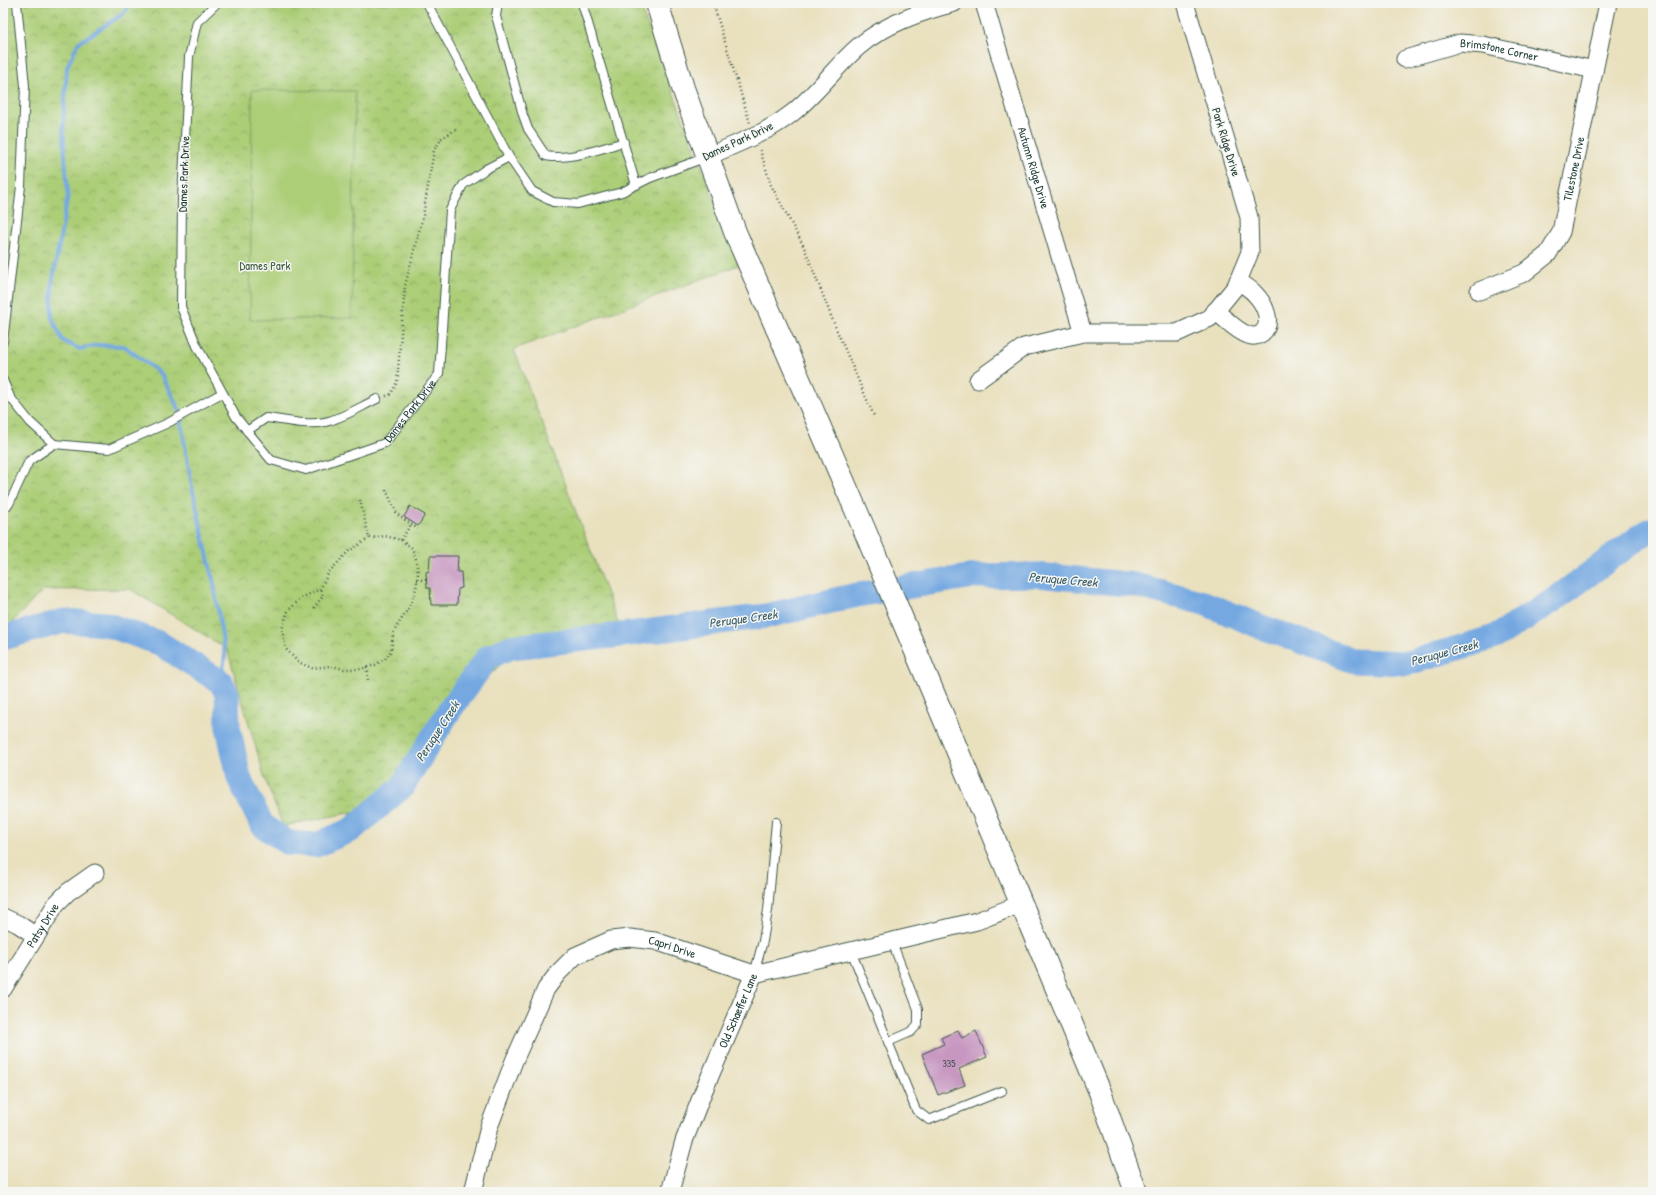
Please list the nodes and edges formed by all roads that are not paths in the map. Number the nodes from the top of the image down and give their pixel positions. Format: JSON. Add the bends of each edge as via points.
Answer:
{"nodes":[{"id":1,"x":17,"y":3,"type":"edge"},
{"id":2,"x":217,"y":3,"type":"edge"},
{"id":3,"x":427,"y":3,"type":"edge"},
{"id":4,"x":498,"y":3,"type":"edge"},
{"id":5,"x":582,"y":3,"type":"edge"},
{"id":6,"x":954,"y":3,"type":"edge"},
{"id":7,"x":984,"y":3,"type":"edge"},
{"id":8,"x":1185,"y":3,"type":"edge"},
{"id":9,"x":1608,"y":3,"type":"edge"},
{"id":10,"x":654,"y":5,"type":"edge"},
{"id":11,"x":1405,"y":59,"type":"dead end"},
{"id":12,"x":1594,"y":70,"type":"junction"},
{"id":13,"x":624,"y":142,"type":"junction"},
{"id":14,"x":707,"y":157,"type":"junction"},
{"id":15,"x":509,"y":158,"type":"junction"},
{"id":16,"x":636,"y":185,"type":"junction"},
{"id":17,"x":7,"y":271,"type":"edge"},
{"id":18,"x":1238,"y":281,"type":"junction"},
{"id":19,"x":1479,"y":291,"type":"dead end"},
{"id":20,"x":1216,"y":311,"type":"junction"},
{"id":21,"x":1083,"y":333,"type":"junction"},
{"id":22,"x":3,"y":342,"type":"edge"},
{"id":23,"x":3,"y":380,"type":"edge"},
{"id":24,"x":978,"y":380,"type":"dead end"},
{"id":25,"x":222,"y":393,"type":"junction"},
{"id":26,"x":377,"y":399,"type":"road end"},
{"id":27,"x":247,"y":431,"type":"junction"},
{"id":28,"x":54,"y":444,"type":"junction"},
{"id":29,"x":3,"y":509,"type":"edge"},
{"id":30,"x":776,"y":822,"type":"dead end"},
{"id":31,"x":95,"y":873,"type":"dead end"},
{"id":32,"x":1021,"y":904,"type":"junction"},
{"id":33,"x":3,"y":917,"type":"edge"},
{"id":34,"x":36,"y":936,"type":"junction"},
{"id":35,"x":892,"y":942,"type":"junction"},
{"id":36,"x":851,"y":952,"type":"junction"},
{"id":37,"x":754,"y":974,"type":"junction"},
{"id":38,"x":3,"y":989,"type":"edge"},
{"id":39,"x":888,"y":1042,"type":"junction"},
{"id":40,"x":1002,"y":1092,"type":"dead end"},
{"id":41,"x":473,"y":1192,"type":"edge"},
{"id":42,"x":670,"y":1192,"type":"edge"},
{"id":43,"x":1136,"y":1192,"type":"edge"}],
"edges":[{"from":1,"to":17,"type":"lane","via":[[25,86],[20,186]]},
{"from":2,"to":25,"type":"lane","name":"Dames Park Drive","via":[[197,22],[189,57],[182,199],[181,307],[197,346]]},
{"from":3,"to":15,"type":"lane","name":"Dames Park Drive"},
{"from":4,"to":13,"type":"lane","via":[[496,16],[523,115],[528,129],[546,156],[556,158]]},
{"from":5,"to":13,"type":"lane"},
{"from":6,"to":14,"type":"street","name":"Dames Park Drive","via":[[896,22],[876,33],[857,48],[791,114],[755,135]]},
{"from":7,"to":21,"type":"street","name":"Autumn Ridge Drive"},
{"from":8,"to":18,"type":"street","name":"Park Ridge Drive","via":[[1249,217],[1250,252]]},
{"from":9,"to":12,"type":"street","name":"Tilestone Drive"},
{"from":10,"to":14,"type":"main road"},
{"from":11,"to":12,"type":"street","name":"Brimstone Corner","via":[[1460,43],[1483,45]]},
{"from":12,"to":19,"type":"street","name":"Tilestone Drive","via":[[1561,232],[1548,254],[1524,273]]},
{"from":13,"to":16,"type":"lane"},
{"from":14,"to":16,"type":"lane","name":"Dames Park Drive"},
{"from":14,"to":32,"type":"main road","via":[[735,232],[859,517]]},
{"from":15,"to":16,"type":"lane","name":"Dames Park Drive","via":[[532,191],[553,202],[578,204],[622,192]]},
{"from":15,"to":27,"type":"lane","name":"Dames Park Drive","via":[[486,168],[463,185],[450,210],[439,374],[386,443],[306,470],[270,460]]},
{"from":17,"to":22,"type":"lane"},
{"from":18,"to":20,"type":"street","name":"Park Ridge Drive"},
{"from":18,"to":20,"type":"street","via":[[1256,294],[1265,310],[1268,319],[1263,332],[1257,336],[1241,332]]},
{"from":20,"to":21,"type":"street","name":"Park Ridge Drive","via":[[1210,318],[1178,333]]},
{"from":21,"to":24,"type":"street","name":"Park Ridge Drive","via":[[1024,347]]},
{"from":23,"to":28,"type":"lane","via":[[10,397],[30,422]]},
{"from":25,"to":27,"type":"lane","name":"Dames Park Drive"},
{"from":25,"to":28,"type":"lane","via":[[168,423],[109,449]]},
{"from":26,"to":27,"type":"lane","via":[[325,422],[266,418]]},
{"from":28,"to":29,"type":"lane","via":[[29,461],[9,504]]},
{"from":30,"to":37,"type":"lane","name":"Old Schaeffer Lane","via":[[768,910]]},
{"from":31,"to":34,"type":"street","name":"Patsy Drive","via":[[56,904]]},
{"from":32,"to":35,"type":"street","via":[[977,921]]},
{"from":32,"to":43,"type":"main road","via":[[1100,1092]]},
{"from":33,"to":34,"type":"street"},
{"from":34,"to":38,"type":"street","name":"Patsy Drive"},
{"from":35,"to":36,"type":"street"},
{"from":35,"to":39,"type":"lane","via":[[918,1009],[918,1024],[911,1032]]},
{"from":36,"to":37,"type":"street"},
{"from":36,"to":39,"type":"lane"},
{"from":37,"to":41,"type":"street","name":"Capri Drive","via":[[655,941],[630,938],[611,940],[575,956],[558,972],[546,989],[514,1061],[489,1126]]},
{"from":37,"to":42,"type":"street","name":"Old Schaeffer Lane","via":[[684,1141]]},
{"from":39,"to":40,"type":"lane","via":[[916,1110],[929,1120]]}]}
